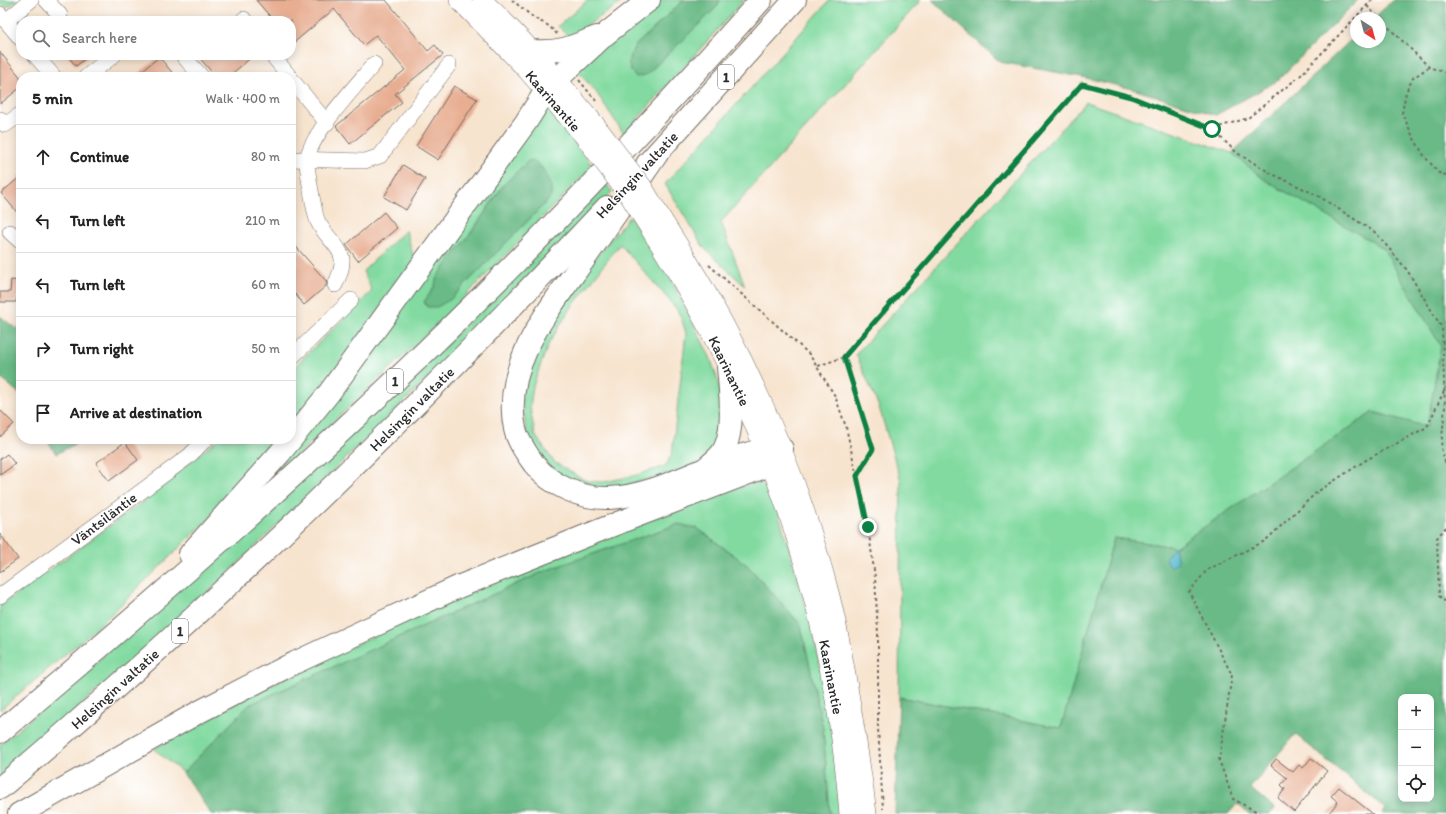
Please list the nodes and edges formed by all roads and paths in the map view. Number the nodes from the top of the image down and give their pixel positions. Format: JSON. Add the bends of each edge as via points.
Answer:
{"nodes":[{"id":1,"x":31,"y":0,"type":"edge"},
{"id":2,"x":46,"y":0,"type":"edge"},
{"id":3,"x":458,"y":0,"type":"edge"},
{"id":4,"x":482,"y":0,"type":"edge"},
{"id":5,"x":649,"y":0,"type":"edge"},
{"id":6,"x":761,"y":0,"type":"edge"},
{"id":7,"x":795,"y":0,"type":"edge"},
{"id":8,"x":1372,"y":0,"type":"edge"},
{"id":9,"x":1366,"y":6,"type":"junction"},
{"id":10,"x":1372,"y":12,"type":"edge"},
{"id":11,"x":60,"y":15,"type":"dead end"},
{"id":12,"x":3,"y":18,"type":"edge"},
{"id":13,"x":1386,"y":26,"type":"edge"},
{"id":14,"x":16,"y":33,"type":"edge"},
{"id":15,"x":607,"y":33,"type":"junction"},
{"id":16,"x":532,"y":51,"type":"junction"},
{"id":17,"x":39,"y":60,"type":"edge"},
{"id":18,"x":108,"y":60,"type":"edge"},
{"id":19,"x":187,"y":60,"type":"edge"},
{"id":20,"x":276,"y":60,"type":"edge"},
{"id":21,"x":374,"y":64,"type":"dead end"},
{"id":22,"x":449,"y":65,"type":"dead end"},
{"id":23,"x":1429,"y":67,"type":"junction"},
{"id":24,"x":50,"y":72,"type":"edge"},
{"id":25,"x":92,"y":72,"type":"edge"},
{"id":26,"x":198,"y":72,"type":"edge"},
{"id":27,"x":285,"y":72,"type":"edge"},
{"id":28,"x":1446,"y":73,"type":"edge"},
{"id":29,"x":296,"y":85,"type":"edge"},
{"id":30,"x":551,"y":86,"type":"junction"},
{"id":31,"x":16,"y":117,"type":"edge"},
{"id":32,"x":0,"y":119,"type":"edge"},
{"id":33,"x":327,"y":123,"type":"junction"},
{"id":34,"x":1212,"y":129,"type":"junction"},
{"id":35,"x":657,"y":154,"type":"junction"},
{"id":36,"x":296,"y":159,"type":"edge"},
{"id":37,"x":307,"y":159,"type":"junction"},
{"id":38,"x":1446,"y":175,"type":"edge"},
{"id":39,"x":660,"y":230,"type":"junction"},
{"id":40,"x":707,"y":263,"type":"dead end"},
{"id":41,"x":335,"y":285,"type":"dead end"},
{"id":42,"x":350,"y":300,"type":"dead end"},
{"id":43,"x":296,"y":353,"type":"edge"},
{"id":44,"x":844,"y":357,"type":"junction"},
{"id":45,"x":818,"y":366,"type":"junction"},
{"id":46,"x":728,"y":367,"type":"junction"},
{"id":47,"x":1446,"y":387,"type":"edge"},
{"id":48,"x":1444,"y":391,"type":"junction"},
{"id":49,"x":296,"y":433,"type":"edge"},
{"id":50,"x":201,"y":444,"type":"edge"},
{"id":51,"x":287,"y":444,"type":"edge"},
{"id":52,"x":773,"y":454,"type":"junction"},
{"id":53,"x":1446,"y":465,"type":"edge"},
{"id":54,"x":707,"y":467,"type":"junction"},
{"id":55,"x":857,"y":476,"type":"junction"},
{"id":56,"x":1446,"y":527,"type":"edge"},
{"id":57,"x":0,"y":596,"type":"edge"},
{"id":58,"x":1446,"y":602,"type":"edge"},
{"id":59,"x":119,"y":632,"type":"junction"},
{"id":60,"x":0,"y":732,"type":"edge"},
{"id":61,"x":0,"y":788,"type":"edge"},
{"id":62,"x":19,"y":814,"type":"edge"},
{"id":63,"x":849,"y":814,"type":"edge"},
{"id":64,"x":867,"y":814,"type":"edge"},
{"id":65,"x":883,"y":814,"type":"edge"},
{"id":66,"x":1261,"y":814,"type":"edge"}],
"edges":[{"from":1,"to":12,"type":"street"},
{"from":2,"to":11,"type":"street"},
{"from":3,"to":30,"type":"main road","name":"Kaarinantie"},
{"from":4,"to":16,"type":"main road","name":"Kaarinantie"},
{"from":5,"to":15,"type":"highway"},
{"from":6,"to":59,"type":"highway","name":"Helsingin valtatie","number":"1","via":[[610,164],[426,352],[272,496]]},
{"from":7,"to":35,"type":"highway","name":"Helsingin valtatie","number":"1"},
{"from":8,"to":9,"type":"path"},
{"from":9,"to":10,"type":"path"},
{"from":9,"to":34,"type":"path","via":[[1301,75],[1248,118]]},
{"from":12,"to":14,"type":"street"},
{"from":13,"to":23,"type":"path"},
{"from":15,"to":16,"type":"highway","via":[[562,51]]},
{"from":15,"to":30,"type":"highway"},
{"from":16,"to":30,"type":"main road","name":"Kaarinantie"},
{"from":17,"to":24,"type":"street"},
{"from":18,"to":25,"type":"street"},
{"from":19,"to":26,"type":"street"},
{"from":20,"to":27,"type":"street"},
{"from":21,"to":33,"type":"street"},
{"from":22,"to":37,"type":"street","via":[[380,156],[364,161]]},
{"from":23,"to":28,"type":"path"},
{"from":23,"to":38,"type":"path","via":[[1412,78],[1402,113],[1425,157],[1439,173]]},
{"from":29,"to":33,"type":"street"},
{"from":30,"to":39,"type":"main road","name":"Kaarinantie","bridge":true,"via":[[589,129],[630,197]]},
{"from":30,"to":49,"type":"highway","via":[[329,393]]},
{"from":31,"to":32,"type":"street","via":[[5,125]]},
{"from":33,"to":37,"type":"street","via":[[314,141]]},
{"from":34,"to":44,"type":"path","via":[[1131,97],[1082,84]]},
{"from":34,"to":48,"type":"path","via":[[1237,153],[1274,175],[1317,195],[1376,233],[1407,270],[1442,328]]},
{"from":35,"to":54,"type":"highway","via":[[541,321],[519,370],[513,399],[515,429],[536,467],[550,479],[580,495],[596,498],[629,495],[667,484]]},
{"from":35,"to":61,"type":"highway","name":"Helsingin valtatie","number":"1","via":[[354,467],[162,647]]},
{"from":36,"to":37,"type":"street"},
{"from":37,"to":41,"type":"street","via":[[317,221],[341,251],[342,272]]},
{"from":39,"to":46,"type":"main road","name":"Kaarinantie"},
{"from":39,"to":52,"type":"main road","name":"Kaarinantie","via":[[717,310],[749,373]]},
{"from":40,"to":45,"type":"path","via":[[810,354]]},
{"from":42,"to":43,"type":"street"},
{"from":44,"to":45,"type":"path"},
{"from":44,"to":55,"type":"path","via":[[873,449]]},
{"from":45,"to":55,"type":"path","via":[[835,396],[846,426]]},
{"from":46,"to":52,"type":"main road","name":"Kaarinantie"},
{"from":46,"to":54,"type":"highway","via":[[730,427],[721,454]]},
{"from":47,"to":48,"type":"path"},
{"from":48,"to":53,"type":"path","via":[[1445,407],[1440,448]]},
{"from":48,"to":66,"type":"path","via":[[1427,427],[1366,460],[1317,492],[1265,541],[1207,570],[1189,592],[1232,675],[1219,760],[1233,799]]},
{"from":50,"to":57,"type":"street","name":"Väntsiläntie"},
{"from":51,"to":59,"type":"highway"},
{"from":52,"to":54,"type":"highway"},
{"from":52,"to":62,"type":"highway","via":[[618,523],[458,587],[288,666],[197,713]]},
{"from":52,"to":63,"type":"main road","name":"Kaarinantie","via":[[796,532],[833,682],[842,738]]},
{"from":52,"to":64,"type":"main road","name":"Kaarinantie","via":[[809,526],[830,596],[847,679]]},
{"from":55,"to":65,"type":"path","via":[[875,577],[878,728]]},
{"from":56,"to":58,"type":"path","via":[[1437,538],[1438,596]]},
{"from":59,"to":60,"type":"highway","name":"Helsingin valtatie","number":"1"}]}
